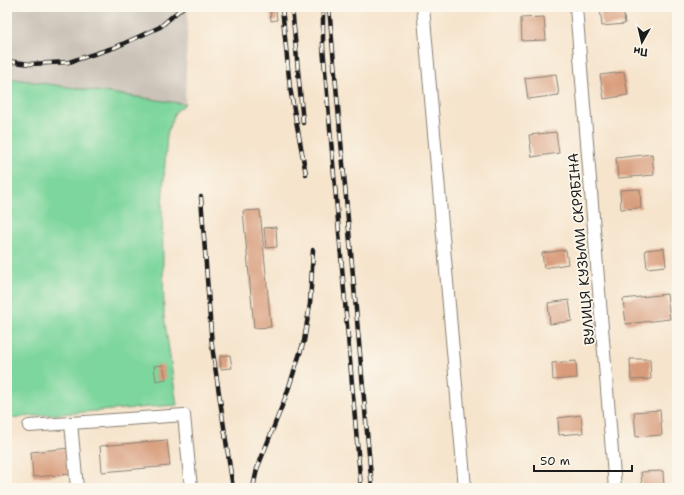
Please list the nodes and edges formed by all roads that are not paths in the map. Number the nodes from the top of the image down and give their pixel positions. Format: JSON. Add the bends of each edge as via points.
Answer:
{"nodes":[{"id":1,"x":423,"y":7,"type":"edge"},
{"id":2,"x":576,"y":7,"type":"edge"},
{"id":3,"x":71,"y":423,"type":"junction"},
{"id":4,"x":29,"y":426,"type":"dead end"},
{"id":5,"x":77,"y":488,"type":"edge"},
{"id":6,"x":191,"y":488,"type":"edge"},
{"id":7,"x":465,"y":488,"type":"edge"},
{"id":8,"x":616,"y":488,"type":"edge"}],
"edges":[{"from":1,"to":7,"type":"street"},
{"from":2,"to":8,"type":"street","name":"ВУЛИЦЯ КУЗЬМИ СКРЯБІНА"},
{"from":3,"to":4,"type":"street"},
{"from":3,"to":5,"type":"street"},
{"from":3,"to":6,"type":"street","via":[[184,414]]}]}
